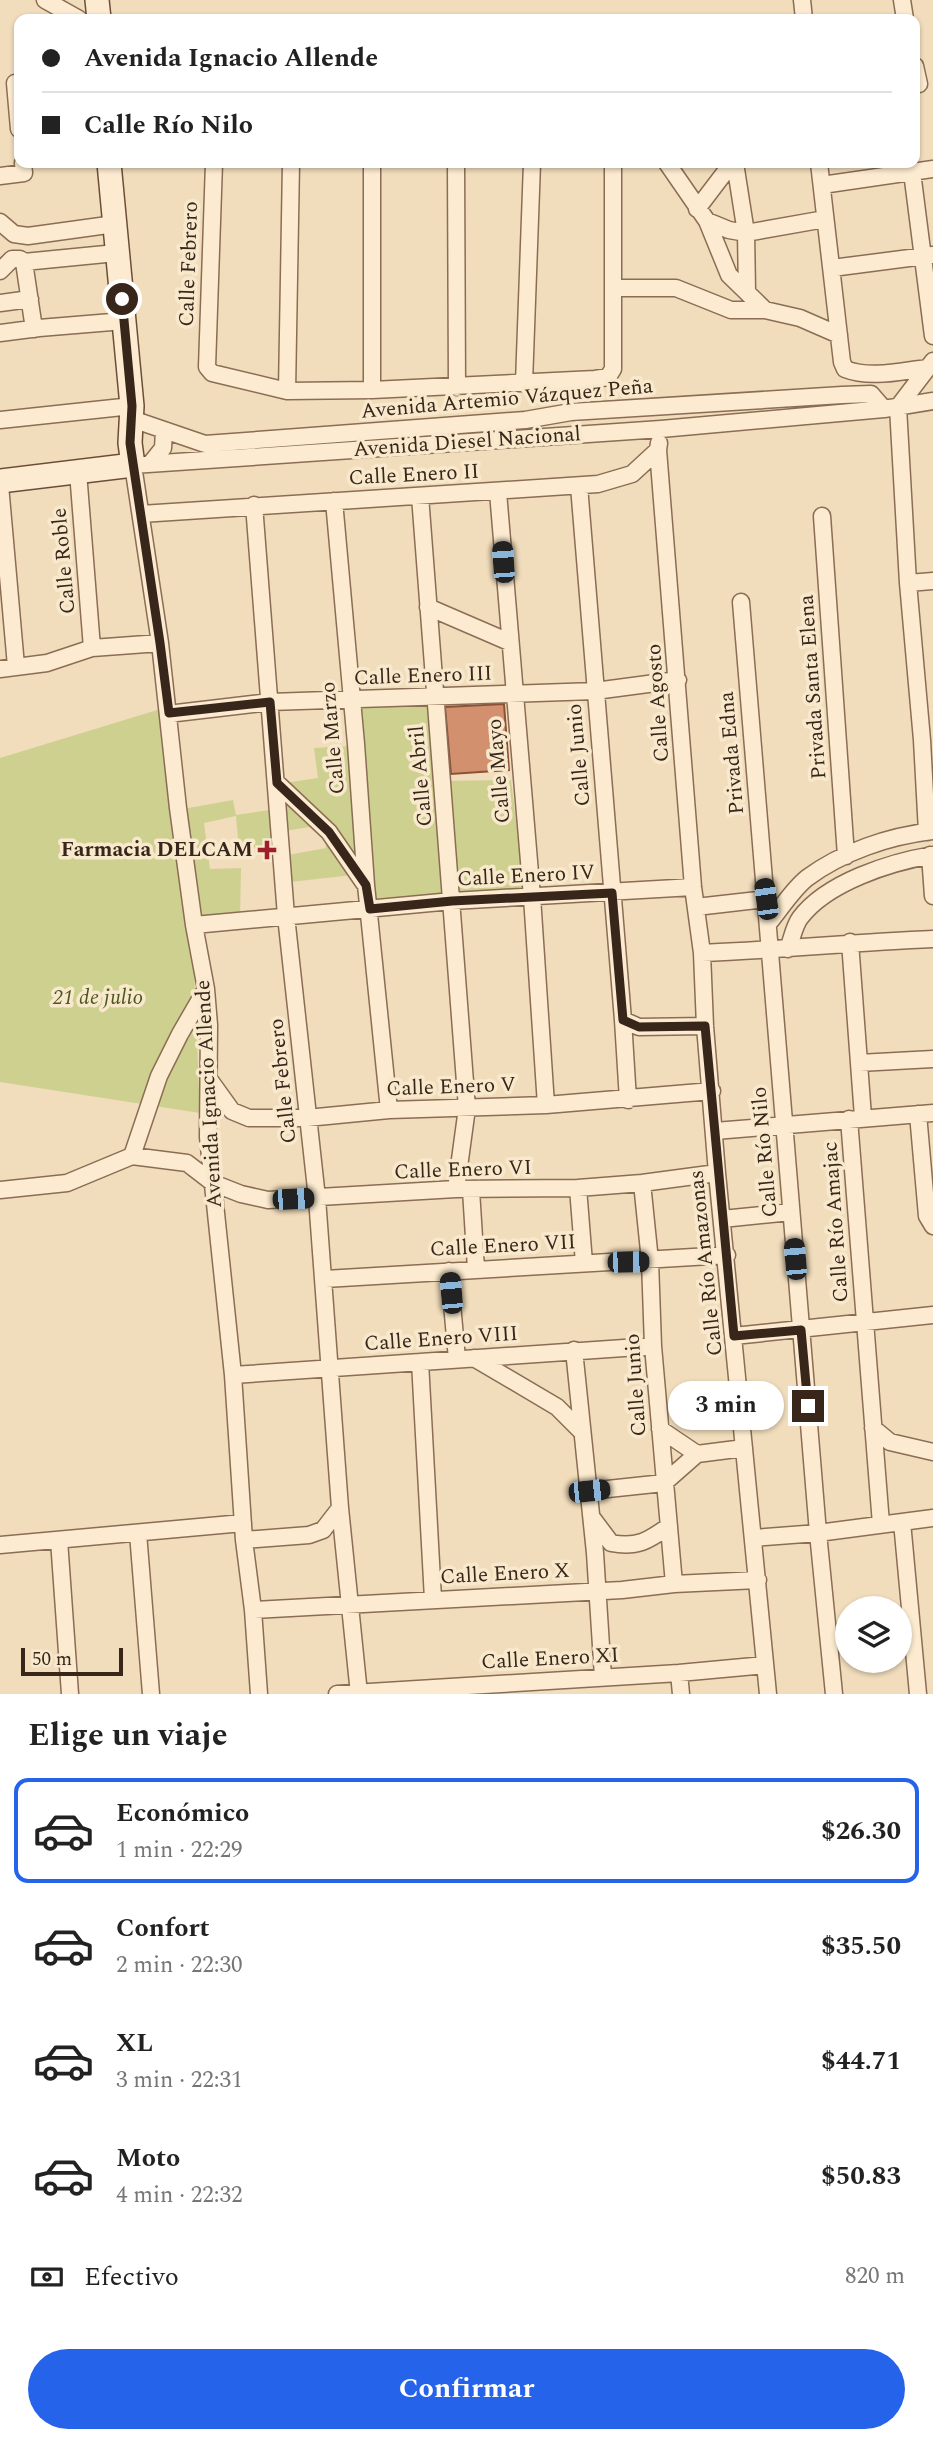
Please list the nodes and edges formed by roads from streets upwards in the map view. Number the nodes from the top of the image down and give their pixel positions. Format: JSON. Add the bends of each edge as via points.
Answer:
{"nodes":[{"id":1,"x":45,"y":0,"type":"edge"},
{"id":2,"x":69,"y":14,"type":"edge"},
{"id":3,"x":23,"y":168,"type":"edge"},
{"id":4,"x":109,"y":168,"type":"edge"},
{"id":5,"x":214,"y":168,"type":"edge"},
{"id":6,"x":291,"y":168,"type":"edge"},
{"id":7,"x":372,"y":168,"type":"edge"},
{"id":8,"x":456,"y":168,"type":"edge"},
{"id":9,"x":532,"y":168,"type":"edge"},
{"id":10,"x":614,"y":168,"type":"edge"},
{"id":11,"x":670,"y":168,"type":"edge"},
{"id":12,"x":731,"y":168,"type":"edge"},
{"id":13,"x":735,"y":168,"type":"edge"},
{"id":14,"x":819,"y":168,"type":"edge"},
{"id":15,"x":933,"y":169,"type":"edge"},
{"id":16,"x":912,"y":172,"type":"junction"},
{"id":17,"x":0,"y":176,"type":"edge"},
{"id":18,"x":822,"y":185,"type":"junction"},
{"id":19,"x":702,"y":215,"type":"junction"},
{"id":20,"x":825,"y":219,"type":"junction"},
{"id":21,"x":0,"y":222,"type":"edge"},
{"id":22,"x":115,"y":224,"type":"junction"},
{"id":23,"x":746,"y":233,"type":"junction"},
{"id":24,"x":116,"y":253,"type":"junction"},
{"id":25,"x":928,"y":256,"type":"edge"},
{"id":26,"x":19,"y":259,"type":"edge"},
{"id":27,"x":832,"y":268,"type":"junction"},
{"id":28,"x":0,"y":271,"type":"edge"},
{"id":29,"x":614,"y":288,"type":"junction"},
{"id":30,"x":747,"y":292,"type":"junction"},
{"id":31,"x":30,"y":299,"type":"junction"},
{"id":32,"x":0,"y":303,"type":"edge"},
{"id":33,"x":765,"y":310,"type":"junction"},
{"id":34,"x":124,"y":321,"type":"junction"},
{"id":35,"x":34,"y":328,"type":"junction"},
{"id":36,"x":0,"y":333,"type":"edge"},
{"id":37,"x":839,"y":335,"type":"junction"},
{"id":38,"x":933,"y":336,"type":"edge"},
{"id":39,"x":930,"y":364,"type":"edge"},
{"id":40,"x":524,"y":383,"type":"junction"},
{"id":41,"x":457,"y":387,"type":"junction"},
{"id":42,"x":372,"y":390,"type":"junction"},
{"id":43,"x":287,"y":391,"type":"junction"},
{"id":44,"x":933,"y":401,"type":"edge"},
{"id":45,"x":658,"y":407,"type":"junction"},
{"id":46,"x":891,"y":408,"type":"junction"},
{"id":47,"x":132,"y":412,"type":"junction"},
{"id":48,"x":0,"y":420,"type":"edge"},
{"id":49,"x":661,"y":429,"type":"junction"},
{"id":50,"x":164,"y":431,"type":"junction"},
{"id":51,"x":658,"y":450,"type":"junction"},
{"id":52,"x":142,"y":464,"type":"junction"},
{"id":53,"x":78,"y":472,"type":"junction"},
{"id":54,"x":0,"y":483,"type":"edge"},
{"id":55,"x":579,"y":486,"type":"junction"},
{"id":56,"x":498,"y":492,"type":"junction"},
{"id":57,"x":420,"y":496,"type":"junction"},
{"id":58,"x":334,"y":500,"type":"junction"},
{"id":59,"x":254,"y":505,"type":"junction"},
{"id":60,"x":141,"y":514,"type":"junction"},
{"id":61,"x":822,"y":516,"type":"dead end"},
{"id":62,"x":933,"y":581,"type":"edge"},
{"id":63,"x":908,"y":583,"type":"junction"},
{"id":64,"x":741,"y":603,"type":"dead end"},
{"id":65,"x":428,"y":607,"type":"junction"},
{"id":66,"x":509,"y":642,"type":"junction"},
{"id":67,"x":160,"y":643,"type":"junction"},
{"id":68,"x":92,"y":648,"type":"junction"},
{"id":69,"x":8,"y":668,"type":"edge"},
{"id":70,"x":678,"y":680,"type":"junction"},
{"id":71,"x":595,"y":691,"type":"junction"},
{"id":72,"x":513,"y":694,"type":"junction"},
{"id":73,"x":436,"y":696,"type":"junction"},
{"id":74,"x":351,"y":699,"type":"junction"},
{"id":75,"x":270,"y":702,"type":"junction"},
{"id":76,"x":169,"y":713,"type":"junction"},
{"id":77,"x":928,"y":740,"type":"edge"},
{"id":78,"x":277,"y":783,"type":"junction"},
{"id":79,"x":930,"y":832,"type":"edge"},
{"id":80,"x":932,"y":855,"type":"edge"},
{"id":81,"x":846,"y":856,"type":"junction"},
{"id":82,"x":366,"y":885,"type":"junction"},
{"id":83,"x":693,"y":887,"type":"junction"},
{"id":84,"x":612,"y":893,"type":"junction"},
{"id":85,"x":933,"y":896,"type":"edge"},
{"id":86,"x":532,"y":897,"type":"junction"},
{"id":87,"x":766,"y":899,"type":"junction"},
{"id":88,"x":452,"y":901,"type":"junction"},
{"id":89,"x":696,"y":906,"type":"junction"},
{"id":90,"x":370,"y":909,"type":"junction"},
{"id":91,"x":286,"y":916,"type":"junction"},
{"id":92,"x":768,"y":924,"type":"junction"},
{"id":93,"x":194,"y":925,"type":"junction"},
{"id":94,"x":933,"y":939,"type":"edge"},
{"id":95,"x":850,"y":942,"type":"junction"},
{"id":96,"x":788,"y":948,"type":"junction"},
{"id":97,"x":769,"y":951,"type":"junction"},
{"id":98,"x":702,"y":953,"type":"junction"},
{"id":99,"x":206,"y":989,"type":"junction"},
{"id":100,"x":623,"y":1020,"type":"junction"},
{"id":101,"x":705,"y":1026,"type":"junction"},
{"id":102,"x":933,"y":1059,"type":"edge"},
{"id":103,"x":859,"y":1063,"type":"junction"},
{"id":104,"x":209,"y":1079,"type":"junction"},
{"id":105,"x":712,"y":1091,"type":"junction"},
{"id":106,"x":628,"y":1100,"type":"junction"},
{"id":107,"x":547,"y":1105,"type":"junction"},
{"id":108,"x":467,"y":1108,"type":"junction"},
{"id":109,"x":389,"y":1110,"type":"junction"},
{"id":110,"x":926,"y":1113,"type":"edge"},
{"id":111,"x":307,"y":1118,"type":"junction"},
{"id":112,"x":856,"y":1118,"type":"junction"},
{"id":113,"x":784,"y":1126,"type":"junction"},
{"id":114,"x":715,"y":1131,"type":"junction"},
{"id":115,"x":132,"y":1156,"type":"junction"},
{"id":116,"x":717,"y":1173,"type":"junction"},
{"id":117,"x":213,"y":1182,"type":"junction"},
{"id":118,"x":642,"y":1183,"type":"junction"},
{"id":119,"x":578,"y":1188,"type":"junction"},
{"id":120,"x":0,"y":1190,"type":"edge"},
{"id":121,"x":463,"y":1190,"type":"junction"},
{"id":122,"x":317,"y":1198,"type":"junction"},
{"id":123,"x":791,"y":1212,"type":"junction"},
{"id":124,"x":722,"y":1219,"type":"junction"},
{"id":125,"x":933,"y":1226,"type":"edge"},
{"id":126,"x":727,"y":1255,"type":"junction"},
{"id":127,"x":650,"y":1261,"type":"junction"},
{"id":128,"x":584,"y":1262,"type":"junction"},
{"id":129,"x":476,"y":1269,"type":"junction"},
{"id":130,"x":449,"y":1270,"type":"junction"},
{"id":131,"x":325,"y":1279,"type":"junction"},
{"id":132,"x":933,"y":1315,"type":"edge"},
{"id":133,"x":864,"y":1322,"type":"junction"},
{"id":134,"x":801,"y":1330,"type":"junction"},
{"id":135,"x":734,"y":1336,"type":"junction"},
{"id":136,"x":653,"y":1346,"type":"junction"},
{"id":137,"x":574,"y":1350,"type":"junction"},
{"id":138,"x":474,"y":1358,"type":"junction"},
{"id":139,"x":457,"y":1359,"type":"junction"},
{"id":140,"x":420,"y":1362,"type":"junction"},
{"id":141,"x":331,"y":1367,"type":"junction"},
{"id":142,"x":233,"y":1375,"type":"junction"},
{"id":143,"x":873,"y":1428,"type":"junction"},
{"id":144,"x":660,"y":1429,"type":"junction"},
{"id":145,"x":582,"y":1432,"type":"junction"},
{"id":146,"x":744,"y":1448,"type":"junction"},
{"id":147,"x":933,"y":1452,"type":"edge"},
{"id":148,"x":697,"y":1454,"type":"junction"},
{"id":149,"x":664,"y":1483,"type":"junction"},
{"id":150,"x":589,"y":1491,"type":"junction"},
{"id":151,"x":340,"y":1508,"type":"junction"},
{"id":152,"x":591,"y":1517,"type":"junction"},
{"id":153,"x":933,"y":1518,"type":"edge"},
{"id":154,"x":243,"y":1522,"type":"junction"},
{"id":155,"x":902,"y":1522,"type":"junction"},
{"id":156,"x":881,"y":1524,"type":"junction"},
{"id":157,"x":669,"y":1526,"type":"junction"},
{"id":158,"x":138,"y":1533,"type":"junction"},
{"id":159,"x":818,"y":1533,"type":"junction"},
{"id":160,"x":753,"y":1538,"type":"junction"},
{"id":161,"x":244,"y":1539,"type":"junction"},
{"id":162,"x":59,"y":1540,"type":"junction"},
{"id":163,"x":0,"y":1545,"type":"edge"},
{"id":164,"x":758,"y":1580,"type":"junction"},
{"id":165,"x":674,"y":1584,"type":"junction"},
{"id":166,"x":598,"y":1591,"type":"junction"},
{"id":167,"x":433,"y":1599,"type":"junction"},
{"id":168,"x":349,"y":1604,"type":"junction"},
{"id":169,"x":253,"y":1611,"type":"junction"},
{"id":170,"x":765,"y":1665,"type":"junction"},
{"id":171,"x":679,"y":1673,"type":"junction"},
{"id":172,"x":603,"y":1677,"type":"junction"},
{"id":173,"x":359,"y":1693,"type":"edge"},
{"id":174,"x":70,"y":1694,"type":"edge"},
{"id":175,"x":151,"y":1694,"type":"edge"},
{"id":176,"x":259,"y":1694,"type":"edge"},
{"id":177,"x":337,"y":1694,"type":"edge"},
{"id":178,"x":681,"y":1694,"type":"edge"},
{"id":179,"x":768,"y":1694,"type":"edge"},
{"id":180,"x":834,"y":1694,"type":"edge"},
{"id":181,"x":918,"y":1694,"type":"edge"}],
"edges":[{"from":1,"to":2,"type":"street"},
{"from":3,"to":17,"type":"street"},
{"from":4,"to":22,"type":"street","name":"Avenida Ignacio Allende"},
{"from":5,"to":43,"type":"street","name":"Calle Febrero","via":[[207,367],[212,373]]},
{"from":6,"to":43,"type":"street"},
{"from":7,"to":42,"type":"street"},
{"from":8,"to":41,"type":"street"},
{"from":9,"to":40,"type":"street"},
{"from":10,"to":29,"type":"street"},
{"from":11,"to":19,"type":"street"},
{"from":12,"to":19,"type":"street"},
{"from":13,"to":23,"type":"street"},
{"from":14,"to":18,"type":"street"},
{"from":15,"to":16,"type":"street"},
{"from":16,"to":18,"type":"street"},
{"from":16,"to":25,"type":"street"},
{"from":18,"to":20,"type":"street"},
{"from":19,"to":23,"type":"street","via":[[729,230]]},
{"from":19,"to":30,"type":"street","via":[[729,275]]},
{"from":20,"to":23,"type":"street"},
{"from":20,"to":27,"type":"street"},
{"from":21,"to":22,"type":"street","via":[[13,234],[27,236]]},
{"from":22,"to":24,"type":"street","name":"Avenida Ignacio Allende"},
{"from":23,"to":30,"type":"street"},
{"from":24,"to":26,"type":"street"},
{"from":24,"to":34,"type":"street","name":"Avenida Ignacio Allende"},
{"from":25,"to":27,"type":"street"},
{"from":25,"to":38,"type":"street"},
{"from":26,"to":28,"type":"street"},
{"from":26,"to":31,"type":"street"},
{"from":27,"to":37,"type":"street"},
{"from":29,"to":33,"type":"street","via":[[676,288],[731,310]]},
{"from":29,"to":40,"type":"street","via":[[613,369],[608,377]]},
{"from":30,"to":33,"type":"street"},
{"from":31,"to":32,"type":"street"},
{"from":31,"to":35,"type":"street"},
{"from":33,"to":37,"type":"street","via":[[800,318]]},
{"from":34,"to":35,"type":"street"},
{"from":34,"to":47,"type":"street","name":"Avenida Ignacio Allende"},
{"from":35,"to":36,"type":"street"},
{"from":37,"to":39,"type":"street","via":[[845,369],[857,373],[887,373]]},
{"from":39,"to":46,"type":"street"},
{"from":40,"to":41,"type":"street"},
{"from":41,"to":42,"type":"street"},
{"from":42,"to":43,"type":"street"},
{"from":44,"to":46,"type":"street","name":"Avenida Diesel Nacional"},
{"from":45,"to":46,"type":"street","name":"Avenida Artemio Vázquez Peña","via":[[871,394]]},
{"from":45,"to":49,"type":"street"},
{"from":45,"to":50,"type":"street","name":"Avenida Artemio Vázquez Peña","via":[[205,444]]},
{"from":46,"to":49,"type":"street","name":"Avenida Diesel Nacional"},
{"from":46,"to":63,"type":"street"},
{"from":47,"to":48,"type":"street","name":"Avenida Artemio Vázquez Peña"},
{"from":47,"to":50,"type":"street","name":"Avenida Artemio Vázquez Peña"},
{"from":47,"to":52,"type":"street","name":"Avenida Ignacio Allende","via":[[130,443]]},
{"from":49,"to":51,"type":"street"},
{"from":49,"to":52,"type":"street","name":"Avenida Diesel Nacional"},
{"from":50,"to":52,"type":"street","via":[[163,448]]},
{"from":51,"to":55,"type":"street","name":"Calle Enero II","via":[[632,474]]},
{"from":51,"to":70,"type":"street","name":"Calle Agosto"},
{"from":52,"to":53,"type":"street","name":"Avenida Diesel Nacional"},
{"from":52,"to":60,"type":"street","name":"Avenida Ignacio Allende"},
{"from":53,"to":54,"type":"street","name":"Avenida Diesel Nacional"},
{"from":53,"to":68,"type":"street","name":"Calle Roble"},
{"from":54,"to":69,"type":"street"},
{"from":55,"to":56,"type":"street","name":"Calle Enero II"},
{"from":55,"to":71,"type":"street","name":"Calle Junio"},
{"from":56,"to":57,"type":"street","name":"Calle Enero II"},
{"from":56,"to":66,"type":"street","name":"Calle Mayo"},
{"from":57,"to":58,"type":"street","name":"Calle Enero II"},
{"from":57,"to":65,"type":"street","name":"Calle Abril"},
{"from":58,"to":59,"type":"street","name":"Calle Enero II"},
{"from":58,"to":74,"type":"street","name":"Calle Marzo"},
{"from":59,"to":60,"type":"street","name":"Calle Enero II"},
{"from":59,"to":75,"type":"street","name":"Calle Febrero"},
{"from":60,"to":67,"type":"street","name":"Avenida Ignacio Allende"},
{"from":61,"to":81,"type":"street","name":"Privada Santa Elena"},
{"from":62,"to":63,"type":"street"},
{"from":63,"to":77,"type":"street"},
{"from":64,"to":87,"type":"street","name":"Privada Edna"},
{"from":65,"to":66,"type":"street"},
{"from":65,"to":73,"type":"street","name":"Calle Abril"},
{"from":66,"to":72,"type":"street","name":"Calle Mayo"},
{"from":67,"to":68,"type":"street"},
{"from":67,"to":76,"type":"street","name":"Avenida Ignacio Allende"},
{"from":68,"to":69,"type":"street","via":[[47,663]]},
{"from":70,"to":71,"type":"street","name":"Calle Enero III"},
{"from":70,"to":83,"type":"street","name":"Calle Agosto"},
{"from":71,"to":72,"type":"street","name":"Calle Enero III"},
{"from":71,"to":84,"type":"street","name":"Calle Junio"},
{"from":72,"to":73,"type":"street","name":"Calle Enero III"},
{"from":72,"to":86,"type":"street","name":"Calle Mayo"},
{"from":73,"to":74,"type":"street","name":"Calle Enero III"},
{"from":73,"to":88,"type":"street","name":"Calle Abril"},
{"from":74,"to":75,"type":"street","name":"Calle Enero III"},
{"from":74,"to":82,"type":"street","name":"Calle Marzo"},
{"from":75,"to":76,"type":"street","name":"Calle Enero III"},
{"from":75,"to":78,"type":"street","name":"Calle Febrero"},
{"from":76,"to":93,"type":"street","name":"Avenida Ignacio Allende"},
{"from":77,"to":79,"type":"street"},
{"from":78,"to":82,"type":"street","via":[[329,832]]},
{"from":78,"to":91,"type":"street","name":"Calle Febrero"},
{"from":79,"to":81,"type":"street","via":[[884,840]]},
{"from":80,"to":85,"type":"street"},
{"from":80,"to":96,"type":"street","via":[[870,870],[823,897],[800,918]]},
{"from":81,"to":92,"type":"street","via":[[805,879]]},
{"from":82,"to":90,"type":"street","name":"Calle Marzo"},
{"from":83,"to":84,"type":"street","name":"Calle Enero IV"},
{"from":83,"to":89,"type":"street","name":"Calle Agosto"},
{"from":84,"to":86,"type":"street","name":"Calle Enero IV"},
{"from":84,"to":100,"type":"street","name":"Calle Junio"},
{"from":86,"to":88,"type":"street","name":"Calle Enero IV"},
{"from":86,"to":107,"type":"street","name":"Calle Mayo"},
{"from":87,"to":89,"type":"street"},
{"from":87,"to":92,"type":"street","name":"Calle Río Nilo"},
{"from":88,"to":90,"type":"street","name":"Calle Enero IV"},
{"from":88,"to":108,"type":"street","name":"Calle Abril"},
{"from":89,"to":98,"type":"street","name":"Calle Agosto"},
{"from":90,"to":91,"type":"street","name":"Calle Enero IV"},
{"from":90,"to":109,"type":"street","name":"Calle Marzo"},
{"from":91,"to":93,"type":"street","name":"Calle Enero IV"},
{"from":91,"to":111,"type":"street","name":"Calle Febrero"},
{"from":92,"to":97,"type":"street","name":"Calle Río Nilo"},
{"from":93,"to":99,"type":"street","name":"Avenida Ignacio Allende"},
{"from":94,"to":95,"type":"street"},
{"from":95,"to":96,"type":"street"},
{"from":95,"to":103,"type":"street","name":"Calle Río Amajac"},
{"from":96,"to":97,"type":"street"},
{"from":97,"to":98,"type":"street"},
{"from":97,"to":113,"type":"street","name":"Calle Río Nilo"},
{"from":98,"to":101,"type":"street","name":"Calle Río Amazonas"},
{"from":99,"to":104,"type":"street","name":"Avenida Ignacio Allende"},
{"from":99,"to":115,"type":"street","via":[[159,1076]]},
{"from":100,"to":101,"type":"street","via":[[639,1027]]},
{"from":100,"to":106,"type":"street","name":"Calle Junio"},
{"from":101,"to":105,"type":"street","name":"Calle Río Amazonas"},
{"from":102,"to":103,"type":"street"},
{"from":103,"to":112,"type":"street","name":"Calle Río Amajac"},
{"from":104,"to":111,"type":"street","name":"Calle Enero V","via":[[232,1111],[249,1118]]},
{"from":104,"to":117,"type":"street","name":"Avenida Ignacio Allende"},
{"from":105,"to":106,"type":"street","name":"Calle Enero V"},
{"from":105,"to":114,"type":"street","name":"Calle Río Amazonas"},
{"from":106,"to":107,"type":"street","name":"Calle Enero V"},
{"from":107,"to":108,"type":"street","name":"Calle Enero V"},
{"from":108,"to":109,"type":"street","name":"Calle Enero V"},
{"from":108,"to":121,"type":"street","name":"Calle Abril"},
{"from":109,"to":111,"type":"street","name":"Calle Enero V"},
{"from":110,"to":112,"type":"street"},
{"from":110,"to":125,"type":"street","via":[[927,1216]]},
{"from":111,"to":122,"type":"street","name":"Calle Febrero"},
{"from":112,"to":113,"type":"street"},
{"from":112,"to":133,"type":"street","name":"Calle Río Amajac"},
{"from":113,"to":114,"type":"street"},
{"from":113,"to":123,"type":"street","name":"Calle Río Nilo"},
{"from":114,"to":116,"type":"street","name":"Calle Río Amazonas"},
{"from":115,"to":117,"type":"street","name":"Calle Enero VI","via":[[187,1163]]},
{"from":115,"to":120,"type":"street","via":[[66,1183]]},
{"from":116,"to":118,"type":"street","name":"Calle Enero VI"},
{"from":116,"to":124,"type":"street","name":"Calle Río Amazonas"},
{"from":117,"to":122,"type":"street","name":"Calle Enero VI","via":[[268,1200]]},
{"from":117,"to":142,"type":"street","name":"Avenida Ignacio Allende"},
{"from":118,"to":119,"type":"street","name":"Calle Enero VI"},
{"from":118,"to":127,"type":"street","name":"Calle Junio"},
{"from":119,"to":121,"type":"street","name":"Calle Enero VI"},
{"from":119,"to":128,"type":"street"},
{"from":121,"to":122,"type":"street","name":"Calle Enero VI"},
{"from":121,"to":129,"type":"street","name":"Calle Abril"},
{"from":122,"to":131,"type":"street","name":"Calle Febrero"},
{"from":123,"to":124,"type":"street"},
{"from":123,"to":134,"type":"street","name":"Calle Río Nilo"},
{"from":124,"to":126,"type":"street","name":"Calle Río Amazonas"},
{"from":126,"to":127,"type":"street","name":"Calle Enero VII"},
{"from":126,"to":135,"type":"street","name":"Calle Río Amazonas"},
{"from":127,"to":128,"type":"street","name":"Calle Enero VII"},
{"from":127,"to":136,"type":"street","name":"Calle Junio"},
{"from":128,"to":129,"type":"street","name":"Calle Enero VII"},
{"from":129,"to":130,"type":"street","name":"Calle Enero VII"},
{"from":130,"to":131,"type":"street","name":"Calle Enero VII"},
{"from":130,"to":139,"type":"street"},
{"from":131,"to":141,"type":"street","name":"Calle Febrero"},
{"from":132,"to":133,"type":"street"},
{"from":133,"to":134,"type":"street"},
{"from":133,"to":143,"type":"street","name":"Calle Río Amajac"},
{"from":134,"to":135,"type":"street"},
{"from":134,"to":159,"type":"street","name":"Calle Río Nilo"},
{"from":135,"to":146,"type":"street","name":"Calle Río Amazonas"},
{"from":136,"to":137,"type":"street","name":"Calle Enero VIII"},
{"from":136,"to":144,"type":"street","name":"Calle Junio"},
{"from":137,"to":138,"type":"street","name":"Calle Enero VIII"},
{"from":137,"to":145,"type":"street"},
{"from":138,"to":139,"type":"street","name":"Calle Enero VIII"},
{"from":138,"to":145,"type":"street","via":[[557,1407]]},
{"from":139,"to":140,"type":"street","name":"Calle Enero VIII"},
{"from":140,"to":141,"type":"street","name":"Calle Enero VIII"},
{"from":140,"to":167,"type":"street"},
{"from":141,"to":142,"type":"street","name":"Calle Enero VIII"},
{"from":141,"to":151,"type":"street","name":"Calle Febrero"},
{"from":142,"to":154,"type":"street","name":"Avenida Ignacio Allende"},
{"from":143,"to":147,"type":"street","via":[[890,1442]]},
{"from":143,"to":156,"type":"street","name":"Calle Río Amajac"},
{"from":144,"to":148,"type":"street"},
{"from":144,"to":149,"type":"street","name":"Calle Junio"},
{"from":145,"to":150,"type":"street"},
{"from":146,"to":148,"type":"street"},
{"from":146,"to":160,"type":"street","name":"Calle Río Amazonas"},
{"from":148,"to":149,"type":"street"},
{"from":149,"to":150,"type":"street"},
{"from":149,"to":157,"type":"street","name":"Calle Junio"},
{"from":150,"to":152,"type":"street"},
{"from":151,"to":161,"type":"street","via":[[316,1533]]},
{"from":151,"to":168,"type":"street","name":"Calle Febrero"},
{"from":152,"to":157,"type":"street","via":[[611,1543],[629,1546],[653,1538]]},
{"from":152,"to":166,"type":"street"},
{"from":153,"to":155,"type":"street"},
{"from":154,"to":158,"type":"street"},
{"from":154,"to":161,"type":"street","name":"Avenida Ignacio Allende"},
{"from":155,"to":156,"type":"street"},
{"from":155,"to":181,"type":"street"},
{"from":156,"to":159,"type":"street"},
{"from":157,"to":165,"type":"street","name":"Calle Junio"},
{"from":158,"to":162,"type":"street"},
{"from":158,"to":175,"type":"street"},
{"from":159,"to":160,"type":"street"},
{"from":159,"to":180,"type":"street","name":"Calle Río Nilo"},
{"from":160,"to":164,"type":"street","name":"Calle Río Amazonas"},
{"from":161,"to":169,"type":"street","name":"Avenida Ignacio Allende"},
{"from":162,"to":163,"type":"street"},
{"from":162,"to":174,"type":"street"},
{"from":164,"to":165,"type":"street","name":"Calle Enero X"},
{"from":164,"to":170,"type":"street","name":"Calle Río Amazonas"},
{"from":165,"to":166,"type":"street","name":"Calle Enero X"},
{"from":166,"to":167,"type":"street","name":"Calle Enero X"},
{"from":166,"to":172,"type":"street"},
{"from":167,"to":168,"type":"street","name":"Calle Enero X"},
{"from":168,"to":169,"type":"street","name":"Calle Enero X"},
{"from":168,"to":173,"type":"street","name":"Calle Febrero"},
{"from":169,"to":176,"type":"street","name":"Avenida Ignacio Allende"},
{"from":170,"to":171,"type":"street","name":"Calle Enero XI"},
{"from":170,"to":179,"type":"street","name":"Calle Río Amazonas"},
{"from":171,"to":172,"type":"street","name":"Calle Enero XI"},
{"from":171,"to":178,"type":"street"},
{"from":172,"to":173,"type":"street","name":"Calle Enero XI"},
{"from":173,"to":177,"type":"street","name":"Calle Enero XI"}]}
